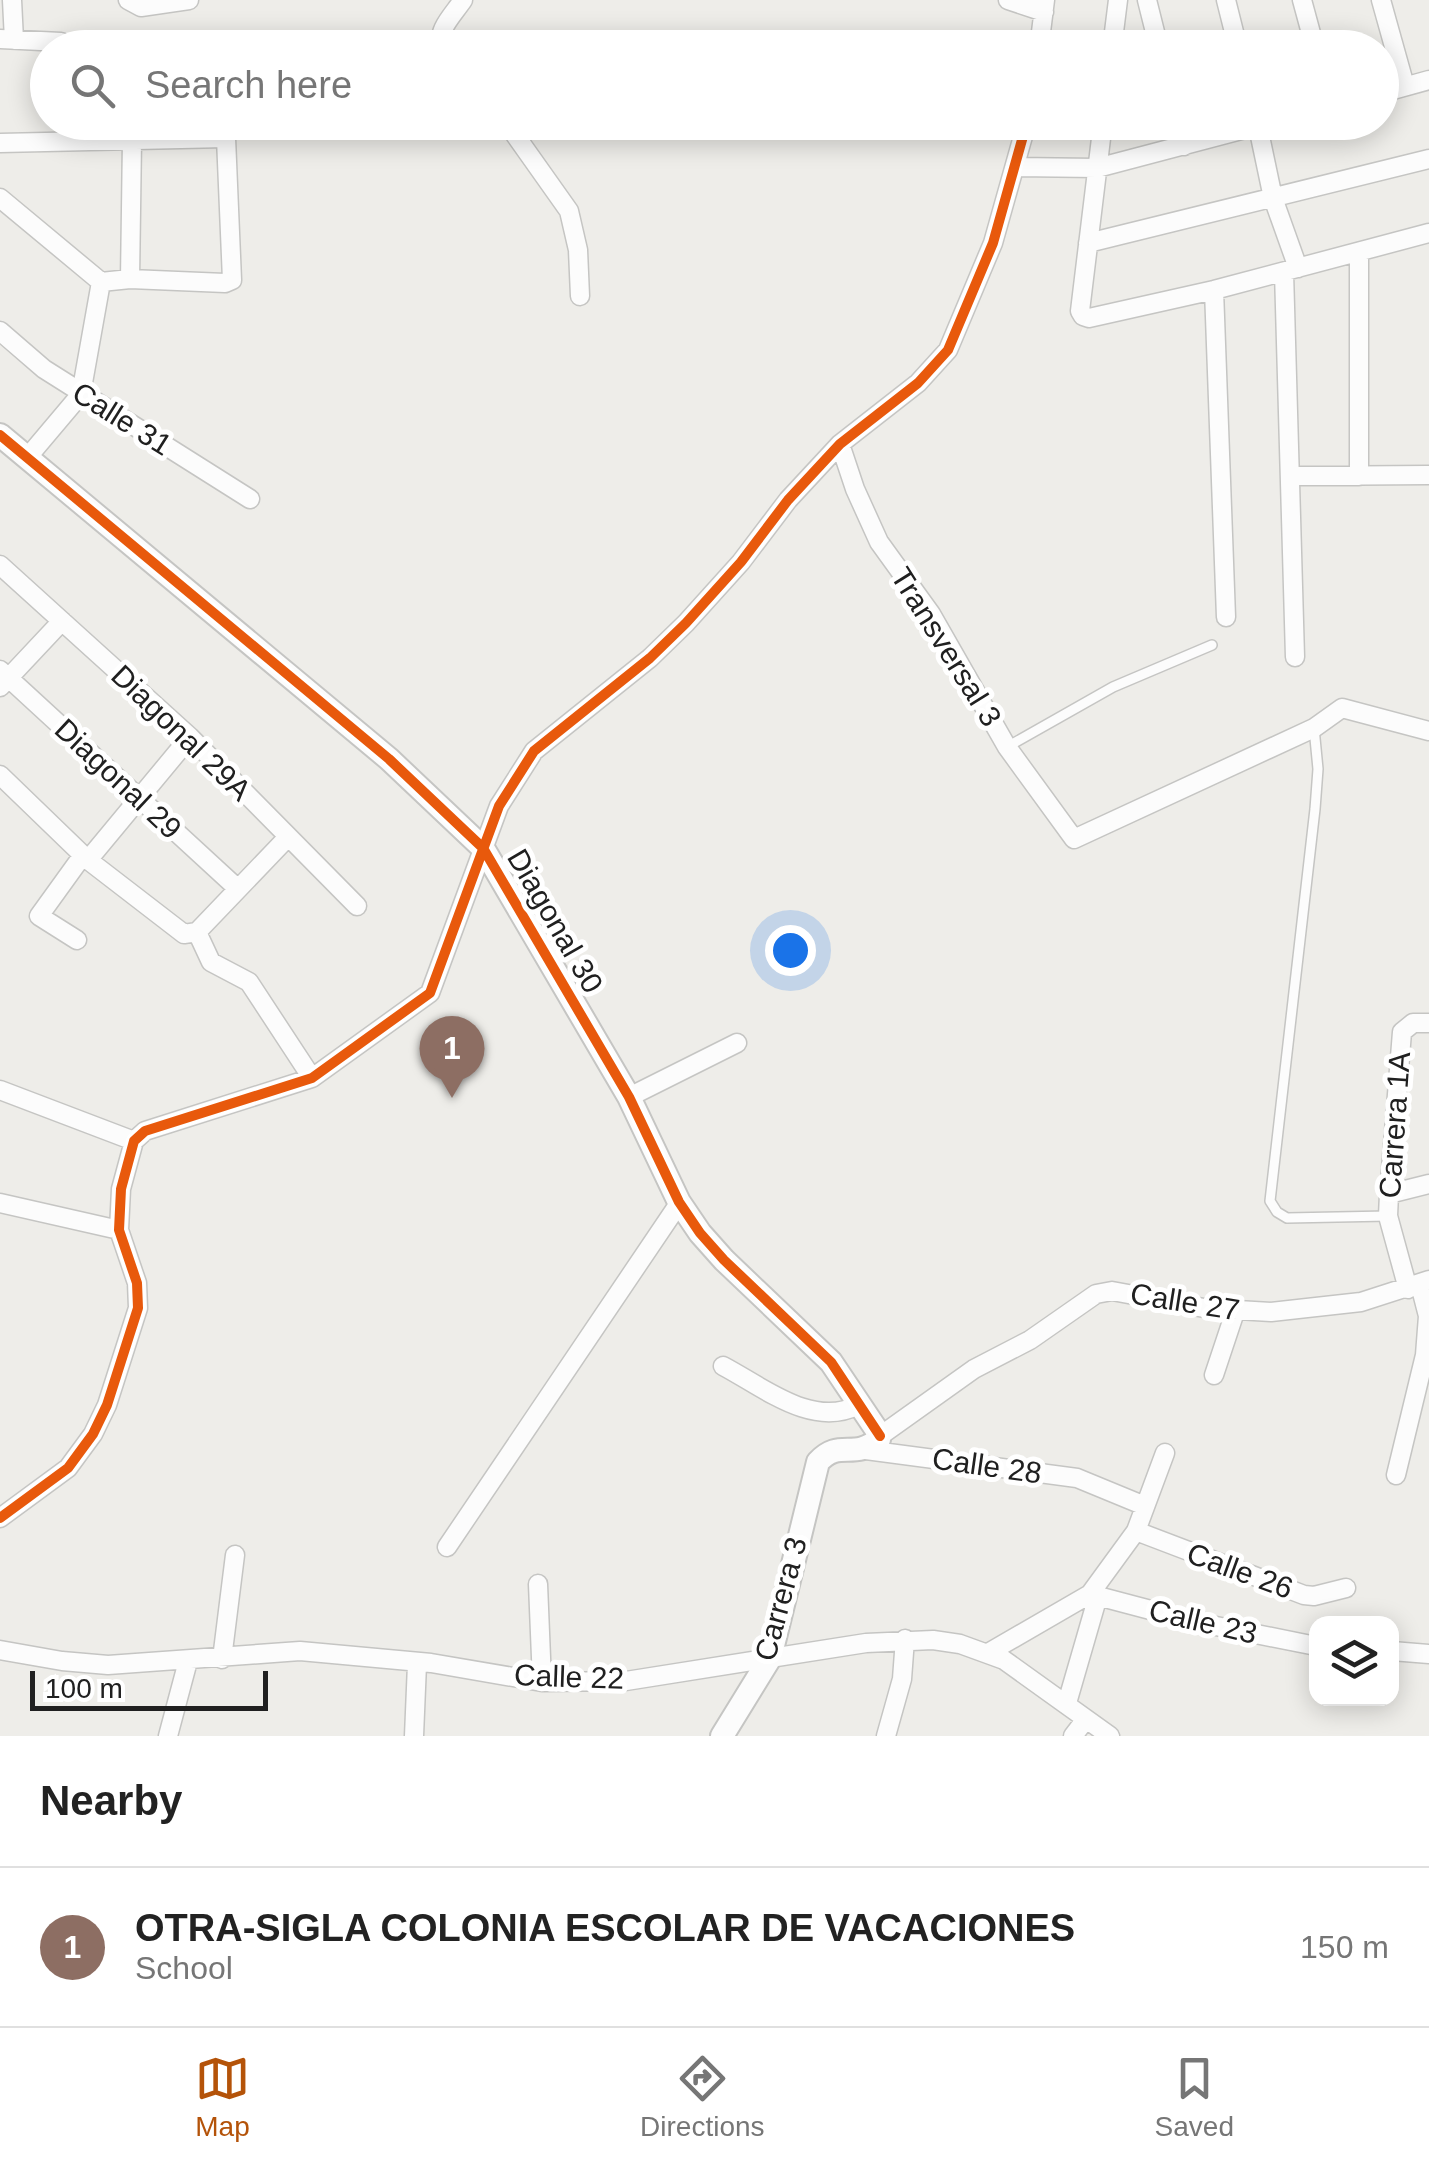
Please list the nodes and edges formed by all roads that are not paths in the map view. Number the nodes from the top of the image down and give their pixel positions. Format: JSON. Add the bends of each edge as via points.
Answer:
{"nodes":[{"id":1,"x":12,"y":0,"type":"edge"},
{"id":2,"x":128,"y":0,"type":"edge"},
{"id":3,"x":189,"y":0,"type":"edge"},
{"id":4,"x":463,"y":0,"type":"edge"},
{"id":5,"x":1008,"y":0,"type":"edge"},
{"id":6,"x":1118,"y":0,"type":"edge"},
{"id":7,"x":1146,"y":0,"type":"edge"},
{"id":8,"x":1226,"y":0,"type":"edge"},
{"id":9,"x":1302,"y":0,"type":"edge"},
{"id":10,"x":1381,"y":0,"type":"edge"},
{"id":11,"x":1044,"y":6,"type":"edge"},
{"id":12,"x":442,"y":30,"type":"edge"},
{"id":13,"x":1114,"y":30,"type":"edge"},
{"id":14,"x":1154,"y":30,"type":"edge"},
{"id":15,"x":1234,"y":30,"type":"edge"},
{"id":16,"x":1310,"y":30,"type":"edge"},
{"id":17,"x":1389,"y":30,"type":"edge"},
{"id":18,"x":7,"y":39,"type":"edge"},
{"id":19,"x":1399,"y":64,"type":"edge"},
{"id":20,"x":1429,"y":80,"type":"edge"},
{"id":21,"x":1405,"y":86,"type":"junction"},
{"id":22,"x":1399,"y":88,"type":"edge"},
{"id":23,"x":132,"y":140,"type":"joint"},
{"id":24,"x":226,"y":140,"type":"edge"},
{"id":25,"x":519,"y":140,"type":"edge"},
{"id":26,"x":1022,"y":140,"type":"edge"},
{"id":27,"x":1101,"y":140,"type":"edge"},
{"id":28,"x":1182,"y":140,"type":"edge"},
{"id":29,"x":1205,"y":140,"type":"edge"},
{"id":30,"x":1265,"y":140,"type":"edge"},
{"id":31,"x":0,"y":143,"type":"edge"},
{"id":32,"x":1184,"y":146,"type":"junction"},
{"id":33,"x":1429,"y":159,"type":"edge"},
{"id":34,"x":1015,"y":167,"type":"junction"},
{"id":35,"x":1097,"y":168,"type":"junction"},
{"id":36,"x":0,"y":198,"type":"edge"},
{"id":37,"x":1274,"y":198,"type":"junction"},
{"id":38,"x":1429,"y":233,"type":"edge"},
{"id":39,"x":1088,"y":244,"type":"junction"},
{"id":40,"x":1359,"y":252,"type":"junction"},
{"id":41,"x":1291,"y":270,"type":"junction"},
{"id":42,"x":130,"y":279,"type":"junction"},
{"id":43,"x":101,"y":282,"type":"junction"},
{"id":44,"x":1214,"y":290,"type":"junction"},
{"id":45,"x":580,"y":296,"type":"dead end"},
{"id":46,"x":0,"y":331,"type":"edge"},
{"id":47,"x":80,"y":394,"type":"junction"},
{"id":48,"x":0,"y":435,"type":"edge"},
{"id":49,"x":840,"y":444,"type":"junction"},
{"id":50,"x":27,"y":458,"type":"junction"},
{"id":51,"x":1429,"y":475,"type":"edge"},
{"id":52,"x":1291,"y":476,"type":"junction"},
{"id":53,"x":1359,"y":476,"type":"junction"},
{"id":54,"x":250,"y":499,"type":"dead end"},
{"id":55,"x":0,"y":565,"type":"edge"},
{"id":56,"x":1226,"y":617,"type":"dead end"},
{"id":57,"x":62,"y":621,"type":"junction"},
{"id":58,"x":1212,"y":645,"type":"dead end"},
{"id":59,"x":1295,"y":657,"type":"dead end"},
{"id":60,"x":3,"y":679,"type":"edge"},
{"id":61,"x":1314,"y":728,"type":"junction"},
{"id":62,"x":1429,"y":731,"type":"edge"},
{"id":63,"x":190,"y":737,"type":"junction"},
{"id":64,"x":1007,"y":746,"type":"junction"},
{"id":65,"x":0,"y":776,"type":"edge"},
{"id":66,"x":141,"y":800,"type":"junction"},
{"id":67,"x":287,"y":838,"type":"junction"},
{"id":68,"x":483,"y":848,"type":"junction"},
{"id":69,"x":86,"y":858,"type":"junction"},
{"id":70,"x":236,"y":888,"type":"junction"},
{"id":71,"x":357,"y":906,"type":"dead end"},
{"id":72,"x":190,"y":933,"type":"junction"},
{"id":73,"x":77,"y":940,"type":"dead end"},
{"id":74,"x":1421,"y":1023,"type":"edge"},
{"id":75,"x":736,"y":1043,"type":"dead end"},
{"id":76,"x":312,"y":1078,"type":"junction"},
{"id":77,"x":0,"y":1090,"type":"edge"},
{"id":78,"x":629,"y":1098,"type":"junction"},
{"id":79,"x":134,"y":1141,"type":"junction"},
{"id":80,"x":1429,"y":1184,"type":"edge"},
{"id":81,"x":1389,"y":1194,"type":"junction"},
{"id":82,"x":680,"y":1202,"type":"junction"},
{"id":83,"x":0,"y":1203,"type":"edge"},
{"id":84,"x":1388,"y":1216,"type":"junction"},
{"id":85,"x":119,"y":1230,"type":"junction"},
{"id":86,"x":1419,"y":1285,"type":"edge"},
{"id":87,"x":1235,"y":1312,"type":"junction"},
{"id":88,"x":723,"y":1366,"type":"dead end"},
{"id":89,"x":1214,"y":1375,"type":"dead end"},
{"id":90,"x":858,"y":1405,"type":"junction"},
{"id":91,"x":873,"y":1443,"type":"junction"},
{"id":92,"x":1165,"y":1453,"type":"dead end"},
{"id":93,"x":824,"y":1455,"type":"joint"},
{"id":94,"x":1396,"y":1476,"type":"dead end"},
{"id":95,"x":1145,"y":1506,"type":"junction"},
{"id":96,"x":0,"y":1518,"type":"edge"},
{"id":97,"x":1136,"y":1531,"type":"junction"},
{"id":98,"x":447,"y":1547,"type":"dead end"},
{"id":99,"x":235,"y":1556,"type":"dead end"},
{"id":100,"x":538,"y":1584,"type":"dead end"},
{"id":101,"x":1346,"y":1588,"type":"dead end"},
{"id":102,"x":1094,"y":1595,"type":"junction"},
{"id":103,"x":905,"y":1639,"type":"junction"},
{"id":104,"x":1309,"y":1645,"type":"edge"},
{"id":105,"x":0,"y":1650,"type":"edge"},
{"id":106,"x":1399,"y":1652,"type":"edge"},
{"id":107,"x":988,"y":1653,"type":"junction"},
{"id":108,"x":1429,"y":1654,"type":"edge"},
{"id":109,"x":222,"y":1658,"type":"junction"},
{"id":110,"x":770,"y":1658,"type":"junction"},
{"id":111,"x":188,"y":1661,"type":"junction"},
{"id":112,"x":417,"y":1664,"type":"junction"},
{"id":113,"x":542,"y":1682,"type":"junction"},
{"id":114,"x":1066,"y":1703,"type":"junction"},
{"id":115,"x":1086,"y":1719,"type":"junction"},
{"id":116,"x":168,"y":1736,"type":"edge"},
{"id":117,"x":414,"y":1736,"type":"edge"},
{"id":118,"x":722,"y":1736,"type":"edge"},
{"id":119,"x":886,"y":1736,"type":"edge"},
{"id":120,"x":1072,"y":1736,"type":"edge"},
{"id":121,"x":1110,"y":1736,"type":"edge"}],
"edges":[{"from":1,"to":18,"type":"street"},
{"from":2,"to":3,"type":"street","via":[[141,7]]},
{"from":4,"to":12,"type":"street"},
{"from":5,"to":11,"type":"street"},
{"from":6,"to":13,"type":"street"},
{"from":7,"to":14,"type":"street"},
{"from":8,"to":15,"type":"street"},
{"from":9,"to":16,"type":"street"},
{"from":10,"to":17,"type":"street"},
{"from":19,"to":21,"type":"street"},
{"from":20,"to":21,"type":"street"},
{"from":21,"to":22,"type":"street"},
{"from":23,"to":31,"type":"street"},
{"from":23,"to":42,"type":"street"},
{"from":24,"to":42,"type":"street","via":[[232,280]]},
{"from":25,"to":45,"type":"street","via":[[570,212]]},
{"from":26,"to":34,"type":"street"},
{"from":27,"to":35,"type":"street"},
{"from":28,"to":32,"type":"street"},
{"from":29,"to":32,"type":"street"},
{"from":30,"to":37,"type":"street"},
{"from":32,"to":35,"type":"street"},
{"from":33,"to":37,"type":"street"},
{"from":34,"to":35,"type":"street"},
{"from":34,"to":49,"type":"street","via":[[948,350],[918,383]]},
{"from":35,"to":39,"type":"street"},
{"from":36,"to":43,"type":"street"},
{"from":37,"to":39,"type":"street"},
{"from":37,"to":41,"type":"street"},
{"from":38,"to":40,"type":"street"},
{"from":39,"to":44,"type":"street","via":[[1083,316]]},
{"from":40,"to":41,"type":"street"},
{"from":40,"to":53,"type":"street"},
{"from":41,"to":44,"type":"street"},
{"from":41,"to":52,"type":"street"},
{"from":42,"to":43,"type":"street"},
{"from":43,"to":47,"type":"street"},
{"from":44,"to":56,"type":"street"},
{"from":46,"to":47,"type":"street","name":"Calle 31"},
{"from":47,"to":50,"type":"street"},
{"from":47,"to":54,"type":"street","name":"Calle 31"},
{"from":48,"to":50,"type":"street","name":"Diagonal 30"},
{"from":49,"to":64,"type":"street","name":"Transversal 3","via":[[879,542],[932,614]]},
{"from":49,"to":68,"type":"street","via":[[686,623],[534,751],[498,806]]},
{"from":50,"to":68,"type":"street","name":"Diagonal 30","via":[[389,760]]},
{"from":51,"to":53,"type":"street"},
{"from":52,"to":53,"type":"street"},
{"from":52,"to":59,"type":"street"},
{"from":55,"to":57,"type":"street","name":"Diagonal 29A"},
{"from":57,"to":60,"type":"street"},
{"from":57,"to":63,"type":"street","name":"Diagonal 29A"},
{"from":58,"to":64,"type":"lane","via":[[1113,688]]},
{"from":60,"to":66,"type":"street","name":"Diagonal 29"},
{"from":61,"to":62,"type":"street","via":[[1342,708]]},
{"from":61,"to":64,"type":"street","name":"Transversal 3","via":[[1074,838]]},
{"from":61,"to":84,"type":"lane","via":[[1315,809],[1270,1200],[1287,1218]]},
{"from":63,"to":66,"type":"street"},
{"from":63,"to":67,"type":"street","name":"Diagonal 29A"},
{"from":65,"to":69,"type":"street"},
{"from":66,"to":69,"type":"street"},
{"from":66,"to":70,"type":"street","name":"Diagonal 29"},
{"from":67,"to":70,"type":"street"},
{"from":67,"to":71,"type":"street","name":"Diagonal 29A"},
{"from":68,"to":76,"type":"street","via":[[430,993]]},
{"from":68,"to":78,"type":"street","name":"Diagonal 30"},
{"from":69,"to":72,"type":"street"},
{"from":69,"to":73,"type":"street","via":[[40,918]]},
{"from":70,"to":72,"type":"street"},
{"from":72,"to":76,"type":"street","via":[[211,962],[248,982]]},
{"from":74,"to":81,"type":"street","name":"Carrera 1A","via":[[1402,1032]]},
{"from":75,"to":78,"type":"street"},
{"from":76,"to":79,"type":"street"},
{"from":77,"to":79,"type":"street"},
{"from":78,"to":82,"type":"street","name":"Diagonal 30"},
{"from":79,"to":85,"type":"street"},
{"from":80,"to":81,"type":"street"},
{"from":81,"to":84,"type":"street","name":"Carrera 1A"},
{"from":82,"to":90,"type":"street","name":"Diagonal 30","via":[[724,1260],[830,1362]]},
{"from":82,"to":98,"type":"street"},
{"from":83,"to":85,"type":"street"},
{"from":84,"to":86,"type":"street","name":"Carrera 1A"},
{"from":85,"to":96,"type":"street","via":[[138,1308],[107,1405],[68,1468]]},
{"from":86,"to":87,"type":"street","name":"Calle 27","via":[[1361,1302]]},
{"from":86,"to":94,"type":"street","name":"Carrera 1A","via":[[1428,1316],[1425,1355]]},
{"from":87,"to":89,"type":"street"},
{"from":87,"to":91,"type":"street","name":"Calle 27","via":[[1112,1290],[1096,1294],[974,1369]]},
{"from":88,"to":90,"type":"street","via":[[806,1410],[826,1414]]},
{"from":90,"to":91,"type":"street","name":"Diagonal 30"},
{"from":91,"to":93,"type":"street","name":"Calle 28"},
{"from":91,"to":95,"type":"street","name":"Calle 28","via":[[1077,1478]]},
{"from":92,"to":95,"type":"street"},
{"from":93,"to":110,"type":"street","name":"Carrera 3","via":[[814,1471]]},
{"from":95,"to":97,"type":"street"},
{"from":97,"to":101,"type":"street","name":"Calle 26","via":[[1304,1595]]},
{"from":97,"to":102,"type":"street"},
{"from":99,"to":109,"type":"street"},
{"from":100,"to":113,"type":"street"},
{"from":102,"to":104,"type":"street","name":"Calle 23"},
{"from":102,"to":107,"type":"street"},
{"from":102,"to":114,"type":"street"},
{"from":103,"to":107,"type":"street","name":"Calle 22"},
{"from":103,"to":110,"type":"street","name":"Calle 22"},
{"from":103,"to":119,"type":"street"},
{"from":105,"to":111,"type":"street","name":"Calle 22","via":[[108,1665]]},
{"from":106,"to":108,"type":"street"},
{"from":107,"to":114,"type":"street","name":"Calle 22"},
{"from":109,"to":111,"type":"street","name":"Calle 22"},
{"from":109,"to":112,"type":"street","name":"Calle 22","via":[[300,1651]]},
{"from":110,"to":113,"type":"street","name":"Calle 22","via":[[626,1681]]},
{"from":110,"to":118,"type":"street","name":"Carrera 3"},
{"from":111,"to":116,"type":"street"},
{"from":112,"to":113,"type":"street","name":"Calle 22"},
{"from":112,"to":117,"type":"street"},
{"from":114,"to":115,"type":"street","name":"Calle 22"},
{"from":115,"to":120,"type":"street"},
{"from":115,"to":121,"type":"street","name":"Calle 22"}]}
